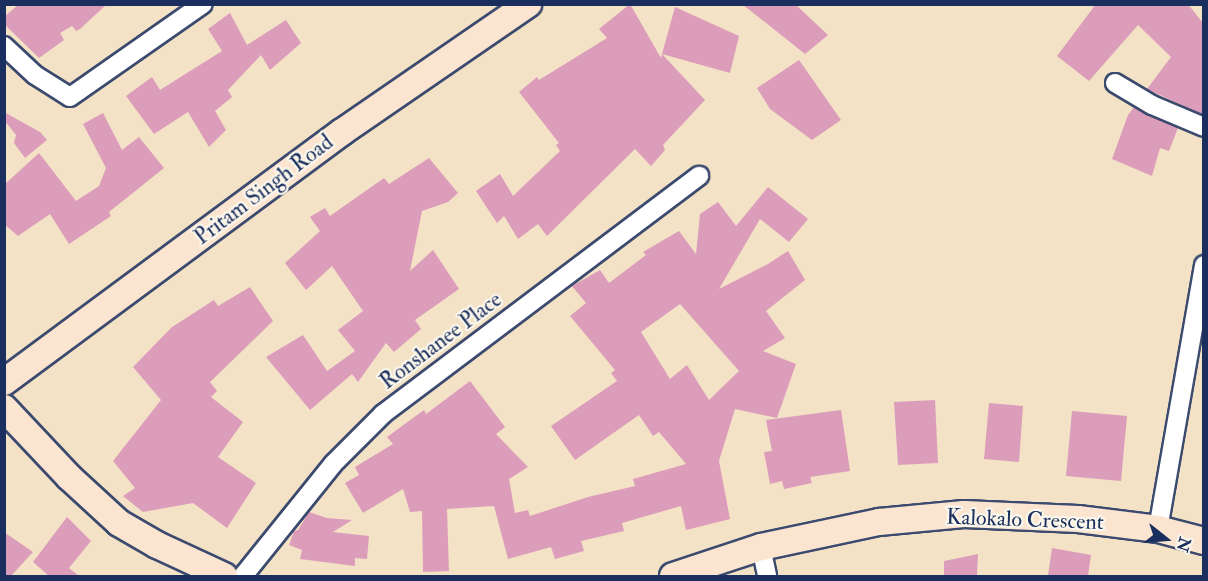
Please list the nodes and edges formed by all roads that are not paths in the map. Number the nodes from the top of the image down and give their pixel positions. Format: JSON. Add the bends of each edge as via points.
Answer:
{"nodes":[{"id":1,"x":203,"y":4,"type":"edge"},
{"id":2,"x":528,"y":4,"type":"edge"},
{"id":3,"x":4,"y":46,"type":"edge"},
{"id":4,"x":1115,"y":83,"type":"dead end"},
{"id":5,"x":1203,"y":127,"type":"edge"},
{"id":6,"x":699,"y":176,"type":"dead end"},
{"id":7,"x":1203,"y":265,"type":"edge"},
{"id":8,"x":4,"y":382,"type":"edge"},
{"id":9,"x":4,"y":408,"type":"edge"},
{"id":10,"x":1158,"y":529,"type":"junction"},
{"id":11,"x":1203,"y":541,"type":"edge"},
{"id":12,"x":761,"y":548,"type":"junction"},
{"id":13,"x":224,"y":576,"type":"edge"},
{"id":14,"x":243,"y":576,"type":"edge"},
{"id":15,"x":673,"y":576,"type":"edge"},
{"id":16,"x":767,"y":576,"type":"edge"}],
"edges":[{"from":1,"to":3,"type":"street","via":[[70,97],[35,75]]},
{"from":2,"to":8,"type":"street","name":"Pritam Singh Road","via":[[342,132]]},
{"from":4,"to":5,"type":"street","via":[[1152,105]]},
{"from":6,"to":14,"type":"street","name":"Ronshanee Place","via":[[383,414],[333,464]]},
{"from":7,"to":10,"type":"street"},
{"from":9,"to":13,"type":"street","via":[[119,523]]},
{"from":10,"to":11,"type":"street","name":"Kalokalo Crescent"},
{"from":10,"to":12,"type":"street","name":"Kalokalo Crescent","via":[[1078,519],[964,514],[879,522]]},
{"from":12,"to":15,"type":"street","name":"Kalokalo Crescent"},
{"from":12,"to":16,"type":"street"}]}
